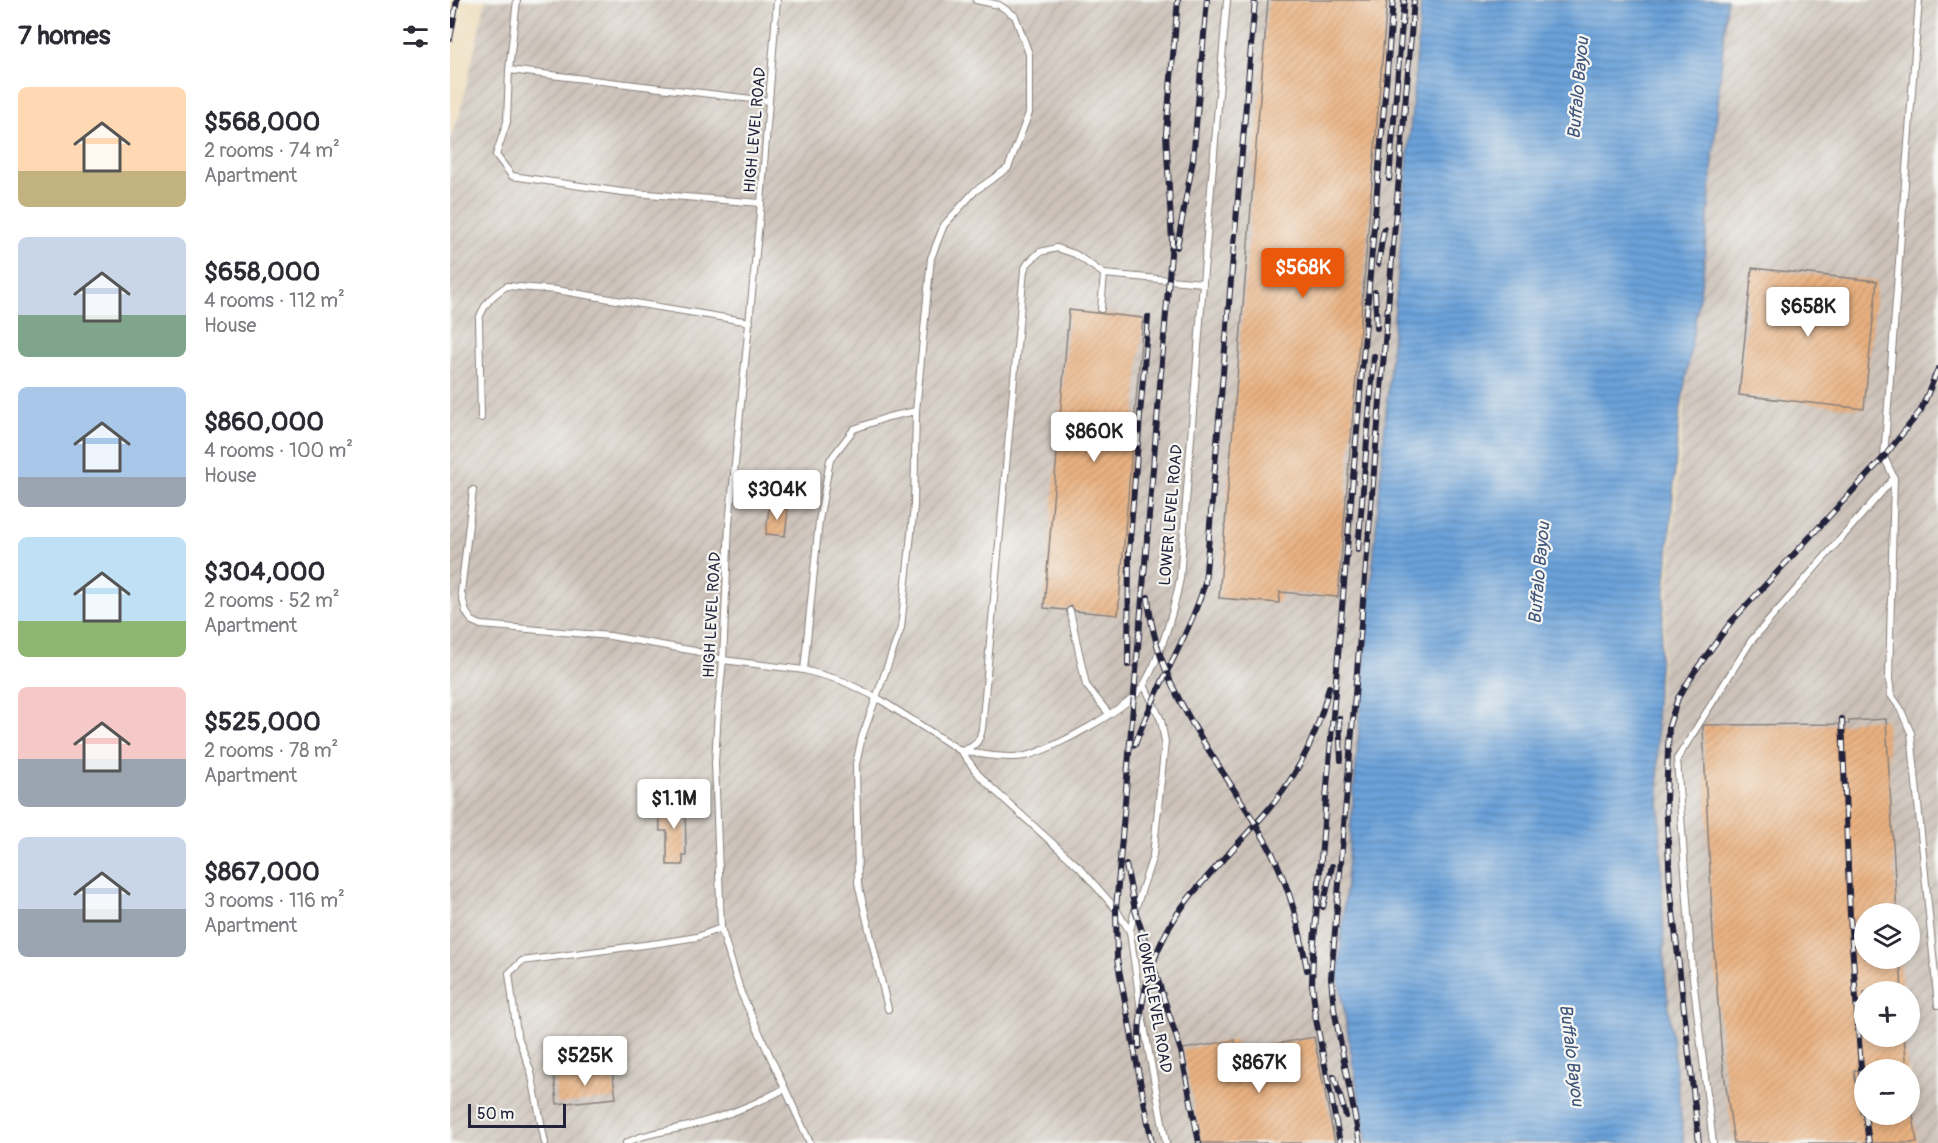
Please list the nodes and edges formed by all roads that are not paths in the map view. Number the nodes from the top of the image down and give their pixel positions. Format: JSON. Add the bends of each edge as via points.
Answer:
{"nodes":[{"id":1,"x":517,"y":0,"type":"edge"},
{"id":2,"x":777,"y":0,"type":"edge"},
{"id":3,"x":976,"y":0,"type":"edge"},
{"id":4,"x":1227,"y":0,"type":"edge"},
{"id":5,"x":1919,"y":0,"type":"edge"},
{"id":6,"x":509,"y":70,"type":"junction"},
{"id":7,"x":770,"y":101,"type":"junction"},
{"id":8,"x":761,"y":203,"type":"junction"},
{"id":9,"x":1104,"y":274,"type":"junction"},
{"id":10,"x":1203,"y":283,"type":"junction"},
{"id":11,"x":1101,"y":309,"type":"dead end"},
{"id":12,"x":750,"y":322,"type":"junction"},
{"id":13,"x":916,"y":411,"type":"junction"},
{"id":14,"x":481,"y":418,"type":"dead end"},
{"id":15,"x":1894,"y":478,"type":"junction"},
{"id":16,"x":473,"y":490,"type":"dead end"},
{"id":17,"x":1070,"y":611,"type":"dead end"},
{"id":18,"x":723,"y":660,"type":"junction"},
{"id":19,"x":804,"y":670,"type":"junction"},
{"id":20,"x":1144,"y":685,"type":"junction"},
{"id":21,"x":876,"y":697,"type":"junction"},
{"id":22,"x":1109,"y":714,"type":"junction"},
{"id":23,"x":961,"y":752,"type":"junction"},
{"id":24,"x":721,"y":928,"type":"junction"},
{"id":25,"x":1130,"y":932,"type":"junction"},
{"id":26,"x":1938,"y":1005,"type":"edge"},
{"id":27,"x":888,"y":1009,"type":"dead end"},
{"id":28,"x":784,"y":1089,"type":"junction"},
{"id":29,"x":544,"y":1143,"type":"edge"},
{"id":30,"x":626,"y":1143,"type":"edge"},
{"id":31,"x":810,"y":1143,"type":"edge"},
{"id":32,"x":1166,"y":1143,"type":"edge"},
{"id":33,"x":1713,"y":1143,"type":"edge"}],
"edges":[{"from":1,"to":6,"type":"lane"},
{"from":2,"to":7,"type":"lane","name":"HIGH LEVEL ROAD"},
{"from":3,"to":13,"type":"lane","via":[[999,5],[1015,16],[1029,54],[1029,113],[1008,168],[975,192],[944,225],[931,258]]},
{"from":4,"to":10,"type":"lane","name":"LOWER LEVEL ROAD"},
{"from":5,"to":15,"type":"lane","via":[[1884,457]]},
{"from":6,"to":7,"type":"lane"},
{"from":6,"to":8,"type":"lane","via":[[507,122],[496,155],[512,176],[622,192]]},
{"from":7,"to":8,"type":"lane","name":"HIGH LEVEL ROAD"},
{"from":8,"to":12,"type":"lane","name":"HIGH LEVEL ROAD"},
{"from":9,"to":10,"type":"lane"},
{"from":9,"to":11,"type":"lane"},
{"from":9,"to":23,"type":"lane","via":[[1075,254],[1057,248],[1040,252],[1024,270],[981,737],[976,745]]},
{"from":10,"to":20,"type":"lane","name":"LOWER LEVEL ROAD","via":[[1180,579]]},
{"from":12,"to":14,"type":"lane","via":[[556,290],[507,286],[492,296],[480,319]]},
{"from":12,"to":18,"type":"lane","name":"HIGH LEVEL ROAD","via":[[729,524]]},
{"from":13,"to":19,"type":"lane","via":[[854,429],[830,460],[819,521]]},
{"from":13,"to":21,"type":"lane","via":[[914,506],[901,628]]},
{"from":15,"to":26,"type":"lane","via":[[1889,678],[1891,695],[1911,733]]},
{"from":15,"to":33,"type":"lane","via":[[1751,641],[1677,759],[1692,970]]},
{"from":16,"to":18,"type":"lane","via":[[461,592],[472,621],[610,636]]},
{"from":17,"to":22,"type":"lane","via":[[1086,685]]},
{"from":18,"to":19,"type":"lane"},
{"from":18,"to":24,"type":"lane","name":"HIGH LEVEL ROAD","via":[[715,763]]},
{"from":19,"to":21,"type":"lane","via":[[840,680]]},
{"from":20,"to":22,"type":"lane","name":"LOWER LEVEL ROAD"},
{"from":20,"to":25,"type":"lane","via":[[1161,720],[1165,742],[1152,856]]},
{"from":21,"to":23,"type":"lane"},
{"from":21,"to":27,"type":"lane","via":[[856,764],[858,883]]},
{"from":22,"to":23,"type":"lane","name":"LOWER LEVEL ROAD","via":[[1044,750],[1025,756]]},
{"from":23,"to":25,"type":"lane","name":"LOWER LEVEL ROAD","via":[[993,789],[1080,868],[1116,909]]},
{"from":24,"to":28,"type":"lane","name":"HIGH LEVEL ROAD","via":[[741,993]]},
{"from":24,"to":29,"type":"lane","via":[[659,944],[522,961],[509,973],[517,1034],[531,1072]]},
{"from":25,"to":32,"type":"lane","name":"LOWER LEVEL ROAD"},
{"from":28,"to":30,"type":"lane","via":[[756,1105],[674,1130],[639,1136]]},
{"from":28,"to":31,"type":"lane","name":"HIGH LEVEL ROAD"}]}
